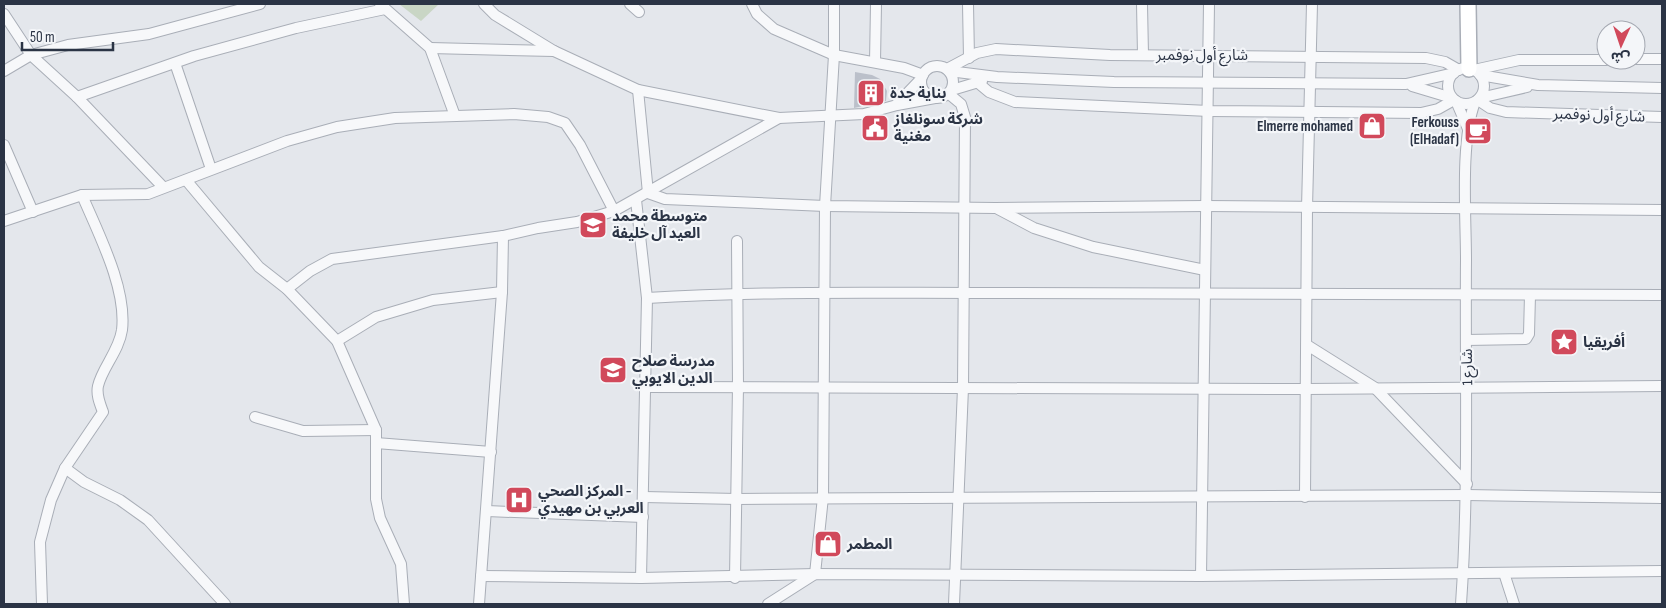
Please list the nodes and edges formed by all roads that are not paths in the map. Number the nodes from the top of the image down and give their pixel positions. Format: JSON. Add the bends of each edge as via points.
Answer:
{"nodes":[{"id":1,"x":260,"y":4,"type":"edge"},
{"id":2,"x":484,"y":4,"type":"edge"},
{"id":3,"x":630,"y":4,"type":"edge"},
{"id":4,"x":752,"y":4,"type":"edge"},
{"id":5,"x":834,"y":4,"type":"edge"},
{"id":6,"x":876,"y":4,"type":"edge"},
{"id":7,"x":968,"y":4,"type":"edge"},
{"id":8,"x":1142,"y":4,"type":"edge"},
{"id":9,"x":1209,"y":4,"type":"edge"},
{"id":10,"x":1312,"y":4,"type":"edge"},
{"id":11,"x":1468,"y":4,"type":"edge"},
{"id":12,"x":243,"y":6,"type":"edge"},
{"id":13,"x":382,"y":6,"type":"edge"},
{"id":14,"x":639,"y":12,"type":"dead end"},
{"id":15,"x":4,"y":14,"type":"edge"},
{"id":16,"x":430,"y":48,"type":"junction"},
{"id":17,"x":554,"y":51,"type":"junction"},
{"id":18,"x":31,"y":55,"type":"junction"},
{"id":19,"x":834,"y":55,"type":"junction"},
{"id":20,"x":1142,"y":55,"type":"junction"},
{"id":21,"x":1208,"y":55,"type":"junction"},
{"id":22,"x":1311,"y":57,"type":"junction"},
{"id":23,"x":969,"y":58,"type":"junction"},
{"id":24,"x":1662,"y":59,"type":"edge"},
{"id":25,"x":1596,"y":60,"type":"edge"},
{"id":26,"x":1646,"y":60,"type":"edge"},
{"id":27,"x":876,"y":62,"type":"junction"},
{"id":28,"x":175,"y":63,"type":"junction"},
{"id":29,"x":948,"y":70,"type":"junction"},
{"id":30,"x":4,"y":71,"type":"edge"},
{"id":31,"x":1467,"y":71,"type":"junction"},
{"id":32,"x":922,"y":77,"type":"junction"},
{"id":33,"x":997,"y":77,"type":"junction"},
{"id":34,"x":977,"y":82,"type":"junction"},
{"id":35,"x":1208,"y":83,"type":"junction"},
{"id":36,"x":1311,"y":83,"type":"junction"},
{"id":37,"x":1406,"y":84,"type":"junction"},
{"id":38,"x":1538,"y":85,"type":"junction"},
{"id":39,"x":1662,"y":88,"type":"edge"},
{"id":40,"x":638,"y":90,"type":"junction"},
{"id":41,"x":951,"y":92,"type":"junction"},
{"id":42,"x":77,"y":97,"type":"junction"},
{"id":43,"x":935,"y":98,"type":"junction"},
{"id":44,"x":1454,"y":99,"type":"junction"},
{"id":45,"x":1478,"y":100,"type":"junction"},
{"id":46,"x":897,"y":105,"type":"junction"},
{"id":47,"x":1209,"y":111,"type":"junction"},
{"id":48,"x":1309,"y":112,"type":"junction"},
{"id":49,"x":455,"y":116,"type":"junction"},
{"id":50,"x":832,"y":116,"type":"junction"},
{"id":51,"x":1662,"y":117,"type":"edge"},
{"id":52,"x":779,"y":118,"type":"junction"},
{"id":53,"x":1468,"y":130,"type":"junction"},
{"id":54,"x":4,"y":145,"type":"edge"},
{"id":55,"x":211,"y":169,"type":"junction"},
{"id":56,"x":186,"y":180,"type":"junction"},
{"id":57,"x":163,"y":187,"type":"junction"},
{"id":58,"x":648,"y":193,"type":"junction"},
{"id":59,"x":82,"y":195,"type":"junction"},
{"id":60,"x":636,"y":200,"type":"junction"},
{"id":61,"x":825,"y":206,"type":"junction"},
{"id":62,"x":964,"y":206,"type":"junction"},
{"id":63,"x":1205,"y":206,"type":"junction"},
{"id":64,"x":995,"y":208,"type":"junction"},
{"id":65,"x":1307,"y":208,"type":"junction"},
{"id":66,"x":1466,"y":210,"type":"junction"},
{"id":67,"x":1662,"y":210,"type":"edge"},
{"id":68,"x":614,"y":211,"type":"junction"},
{"id":69,"x":33,"y":212,"type":"junction"},
{"id":70,"x":4,"y":221,"type":"edge"},
{"id":71,"x":503,"y":236,"type":"junction"},
{"id":72,"x":738,"y":240,"type":"dead end"},
{"id":73,"x":1205,"y":270,"type":"junction"},
{"id":74,"x":287,"y":289,"type":"junction"},
{"id":75,"x":502,"y":292,"type":"junction"},
{"id":76,"x":738,"y":292,"type":"junction"},
{"id":77,"x":825,"y":292,"type":"junction"},
{"id":78,"x":1205,"y":292,"type":"junction"},
{"id":79,"x":965,"y":293,"type":"junction"},
{"id":80,"x":1308,"y":293,"type":"junction"},
{"id":81,"x":1466,"y":294,"type":"junction"},
{"id":82,"x":1530,"y":294,"type":"junction"},
{"id":83,"x":1662,"y":295,"type":"edge"},
{"id":84,"x":647,"y":298,"type":"junction"},
{"id":85,"x":1466,"y":340,"type":"junction"},
{"id":86,"x":337,"y":341,"type":"junction"},
{"id":87,"x":1307,"y":345,"type":"junction"},
{"id":88,"x":738,"y":386,"type":"junction"},
{"id":89,"x":823,"y":386,"type":"junction"},
{"id":90,"x":1662,"y":386,"type":"edge"},
{"id":91,"x":646,"y":387,"type":"junction"},
{"id":92,"x":1374,"y":387,"type":"junction"},
{"id":93,"x":1467,"y":387,"type":"junction"},
{"id":94,"x":963,"y":388,"type":"junction"},
{"id":95,"x":1205,"y":388,"type":"junction"},
{"id":96,"x":1307,"y":388,"type":"junction"},
{"id":97,"x":255,"y":417,"type":"dead end"},
{"id":98,"x":376,"y":430,"type":"junction"},
{"id":99,"x":376,"y":443,"type":"junction"},
{"id":100,"x":491,"y":452,"type":"junction"},
{"id":101,"x":65,"y":468,"type":"junction"},
{"id":102,"x":1466,"y":484,"type":"junction"},
{"id":103,"x":1467,"y":495,"type":"junction"},
{"id":104,"x":1202,"y":496,"type":"junction"},
{"id":105,"x":1305,"y":496,"type":"junction"},
{"id":106,"x":644,"y":497,"type":"junction"},
{"id":107,"x":823,"y":497,"type":"junction"},
{"id":108,"x":1662,"y":498,"type":"edge"},
{"id":109,"x":736,"y":499,"type":"junction"},
{"id":110,"x":958,"y":499,"type":"junction"},
{"id":111,"x":487,"y":511,"type":"junction"},
{"id":112,"x":643,"y":517,"type":"junction"},
{"id":113,"x":1662,"y":571,"type":"edge"},
{"id":114,"x":1463,"y":573,"type":"junction"},
{"id":115,"x":815,"y":574,"type":"junction"},
{"id":116,"x":1504,"y":574,"type":"junction"},
{"id":117,"x":954,"y":575,"type":"junction"},
{"id":118,"x":481,"y":576,"type":"junction"},
{"id":119,"x":1200,"y":576,"type":"junction"},
{"id":120,"x":641,"y":578,"type":"junction"},
{"id":121,"x":735,"y":578,"type":"junction"},
{"id":122,"x":42,"y":604,"type":"edge"},
{"id":123,"x":225,"y":604,"type":"edge"},
{"id":124,"x":404,"y":604,"type":"edge"},
{"id":125,"x":479,"y":604,"type":"edge"},
{"id":126,"x":768,"y":604,"type":"edge"},
{"id":127,"x":954,"y":604,"type":"edge"},
{"id":128,"x":1461,"y":604,"type":"edge"},
{"id":129,"x":1514,"y":604,"type":"edge"}],
"edges":[{"from":1,"to":12,"type":"street"},
{"from":2,"to":17,"type":"street","via":[[495,15]]},
{"from":3,"to":14,"type":"street"},
{"from":4,"to":19,"type":"street","via":[[757,14],[774,29]]},
{"from":5,"to":19,"type":"street"},
{"from":6,"to":27,"type":"street"},
{"from":7,"to":23,"type":"street"},
{"from":8,"to":20,"type":"street"},
{"from":9,"to":21,"type":"street"},
{"from":10,"to":22,"type":"street"},
{"from":11,"to":31,"type":"street"},
{"from":12,"to":18,"type":"street","via":[[149,34],[68,45]]},
{"from":13,"to":16,"type":"street"},
{"from":13,"to":28,"type":"street"},
{"from":15,"to":18,"type":"street"},
{"from":16,"to":17,"type":"street"},
{"from":16,"to":49,"type":"street"},
{"from":17,"to":40,"type":"street"},
{"from":18,"to":30,"type":"street"},
{"from":18,"to":42,"type":"street"},
{"from":19,"to":27,"type":"street"},
{"from":19,"to":50,"type":"street"},
{"from":20,"to":21,"type":"street","name":"شارع أول نوفمبر"},
{"from":20,"to":23,"type":"street","name":"شارع أول نوفمبر","via":[[996,49]]},
{"from":21,"to":22,"type":"street","name":"شارع أول نوفمبر"},
{"from":21,"to":35,"type":"street"},
{"from":22,"to":31,"type":"street","name":"شارع أول نوفمبر","via":[[1433,58]]},
{"from":22,"to":36,"type":"street"},
{"from":23,"to":29,"type":"street","name":"شارع أول نوفمبر"},
{"from":24,"to":26,"type":"street"},
{"from":25,"to":31,"type":"street","name":"شارع أول نوفمبر","via":[[1519,60]]},
{"from":27,"to":32,"type":"street"},
{"from":28,"to":42,"type":"street"},
{"from":28,"to":55,"type":"street"},
{"from":29,"to":32,"type":"street","via":[[933,66]]},
{"from":29,"to":33,"type":"street","name":"شارع أول نوفمبر"},
{"from":29,"to":41,"type":"street","via":[[953,80]]},
{"from":31,"to":37,"type":"street","name":"شارع أول نوفمبر"},
{"from":31,"to":38,"type":"street","name":"شارع أول نوفمبر"},
{"from":31,"to":44,"type":"street","via":[[1448,87]]},
{"from":31,"to":45,"type":"street","via":[[1484,89]]},
{"from":32,"to":43,"type":"street","via":[[925,94]]},
{"from":32,"to":46,"type":"street"},
{"from":33,"to":34,"type":"street","name":"شارع أول نوفمبر"},
{"from":33,"to":35,"type":"street","name":"شارع أول نوفمبر"},
{"from":34,"to":41,"type":"street","name":"شارع أول نوفمبر"},
{"from":34,"to":47,"type":"street","via":[[989,92],[1016,102]]},
{"from":35,"to":36,"type":"street","name":"شارع أول نوفمبر"},
{"from":35,"to":47,"type":"street"},
{"from":36,"to":37,"type":"street","name":"شارع أول نوفمبر"},
{"from":36,"to":48,"type":"street"},
{"from":37,"to":44,"type":"street","name":"شارع أول نوفمبر"},
{"from":38,"to":39,"type":"street","name":"شارع أول نوفمبر"},
{"from":38,"to":45,"type":"street","name":"شارع أول نوفمبر"},
{"from":40,"to":52,"type":"street"},
{"from":40,"to":58,"type":"street"},
{"from":41,"to":43,"type":"street"},
{"from":41,"to":62,"type":"street","via":[[964,112]]},
{"from":42,"to":57,"type":"street"},
{"from":43,"to":46,"type":"street"},
{"from":44,"to":45,"type":"street","via":[[1465,104]]},
{"from":44,"to":48,"type":"street","via":[[1438,109],[1421,113]]},
{"from":44,"to":53,"type":"street","name":"شارع 1"},
{"from":45,"to":51,"type":"street","name":"شارع أول نوفمبر","via":[[1490,108],[1506,112]]},
{"from":45,"to":53,"type":"street","name":"شارع 1"},
{"from":46,"to":50,"type":"street","via":[[864,114]]},
{"from":47,"to":48,"type":"street"},
{"from":47,"to":63,"type":"street"},
{"from":48,"to":65,"type":"street"},
{"from":49,"to":55,"type":"street","via":[[395,118],[337,126]]},
{"from":49,"to":68,"type":"street","via":[[514,114],[564,122],[580,144]]},
{"from":50,"to":52,"type":"street"},
{"from":50,"to":61,"type":"street"},
{"from":52,"to":58,"type":"street"},
{"from":53,"to":66,"type":"street","name":"شارع 1"},
{"from":54,"to":69,"type":"street"},
{"from":55,"to":56,"type":"street"},
{"from":56,"to":57,"type":"street"},
{"from":56,"to":74,"type":"street","via":[[259,267]]},
{"from":57,"to":59,"type":"street","via":[[148,194]]},
{"from":58,"to":60,"type":"street"},
{"from":58,"to":61,"type":"street","via":[[666,199]]},
{"from":59,"to":69,"type":"street"},
{"from":59,"to":101,"type":"street","via":[[112,272],[121,304],[122,332],[98,386],[103,412]]},
{"from":60,"to":68,"type":"street"},
{"from":60,"to":84,"type":"street"},
{"from":61,"to":62,"type":"street"},
{"from":61,"to":77,"type":"street"},
{"from":62,"to":64,"type":"street"},
{"from":62,"to":79,"type":"street"},
{"from":63,"to":64,"type":"street"},
{"from":63,"to":65,"type":"street"},
{"from":63,"to":73,"type":"street"},
{"from":64,"to":73,"type":"street","via":[[1034,228],[1093,247]]},
{"from":65,"to":66,"type":"street"},
{"from":65,"to":80,"type":"street"},
{"from":66,"to":67,"type":"street"},
{"from":66,"to":81,"type":"street","name":"شارع 1"},
{"from":68,"to":71,"type":"street","via":[[577,222]]},
{"from":69,"to":70,"type":"street"},
{"from":71,"to":74,"type":"street","via":[[332,259]]},
{"from":71,"to":75,"type":"street"},
{"from":72,"to":76,"type":"street"},
{"from":73,"to":78,"type":"street"},
{"from":74,"to":86,"type":"street"},
{"from":75,"to":86,"type":"street","via":[[433,300],[376,317]]},
{"from":75,"to":100,"type":"street"},
{"from":76,"to":77,"type":"street"},
{"from":76,"to":84,"type":"street"},
{"from":76,"to":88,"type":"street"},
{"from":77,"to":79,"type":"street"},
{"from":77,"to":89,"type":"street"},
{"from":78,"to":79,"type":"street"},
{"from":78,"to":80,"type":"street"},
{"from":78,"to":95,"type":"street"},
{"from":79,"to":94,"type":"street"},
{"from":80,"to":81,"type":"street"},
{"from":80,"to":87,"type":"street"},
{"from":81,"to":82,"type":"street"},
{"from":81,"to":85,"type":"street","name":"شارع 1"},
{"from":82,"to":83,"type":"street"},
{"from":82,"to":85,"type":"street","via":[[1529,334],[1526,339]]},
{"from":84,"to":91,"type":"street"},
{"from":85,"to":93,"type":"street","name":"شارع 1"},
{"from":86,"to":98,"type":"street"},
{"from":87,"to":92,"type":"street"},
{"from":87,"to":96,"type":"street"},
{"from":88,"to":89,"type":"street"},
{"from":88,"to":91,"type":"street"},
{"from":88,"to":109,"type":"street"},
{"from":89,"to":94,"type":"street"},
{"from":89,"to":107,"type":"street"},
{"from":90,"to":93,"type":"street"},
{"from":91,"to":106,"type":"street"},
{"from":92,"to":93,"type":"street"},
{"from":92,"to":96,"type":"street"},
{"from":92,"to":102,"type":"street"},
{"from":93,"to":102,"type":"street","name":"شارع 1"},
{"from":94,"to":95,"type":"street"},
{"from":94,"to":110,"type":"street"},
{"from":95,"to":96,"type":"street"},
{"from":95,"to":104,"type":"street"},
{"from":96,"to":105,"type":"street"},
{"from":97,"to":98,"type":"street","via":[[303,431]]},
{"from":98,"to":99,"type":"street"},
{"from":99,"to":100,"type":"street"},
{"from":99,"to":124,"type":"street","via":[[376,499],[380,518],[401,564]]},
{"from":100,"to":111,"type":"street"},
{"from":101,"to":122,"type":"street","via":[[51,500],[40,542]]},
{"from":101,"to":123,"type":"street","via":[[148,520]]},
{"from":102,"to":103,"type":"street","name":"شارع 1"},
{"from":103,"to":105,"type":"street"},
{"from":103,"to":108,"type":"street"},
{"from":103,"to":114,"type":"street","name":"شارع 1"},
{"from":104,"to":105,"type":"street"},
{"from":104,"to":110,"type":"street"},
{"from":104,"to":119,"type":"street"},
{"from":106,"to":109,"type":"street"},
{"from":106,"to":112,"type":"street"},
{"from":107,"to":109,"type":"street"},
{"from":107,"to":110,"type":"street"},
{"from":107,"to":115,"type":"street"},
{"from":109,"to":121,"type":"street"},
{"from":110,"to":117,"type":"street"},
{"from":111,"to":112,"type":"street"},
{"from":111,"to":118,"type":"street"},
{"from":112,"to":120,"type":"street"},
{"from":113,"to":116,"type":"street"},
{"from":114,"to":116,"type":"street"},
{"from":114,"to":119,"type":"street"},
{"from":114,"to":128,"type":"street","name":"شارع 1"},
{"from":115,"to":117,"type":"street"},
{"from":115,"to":121,"type":"street"},
{"from":115,"to":126,"type":"street"},
{"from":116,"to":129,"type":"street"},
{"from":117,"to":119,"type":"street"},
{"from":117,"to":127,"type":"street"},
{"from":118,"to":120,"type":"street"},
{"from":118,"to":125,"type":"street"},
{"from":120,"to":121,"type":"street"}]}
